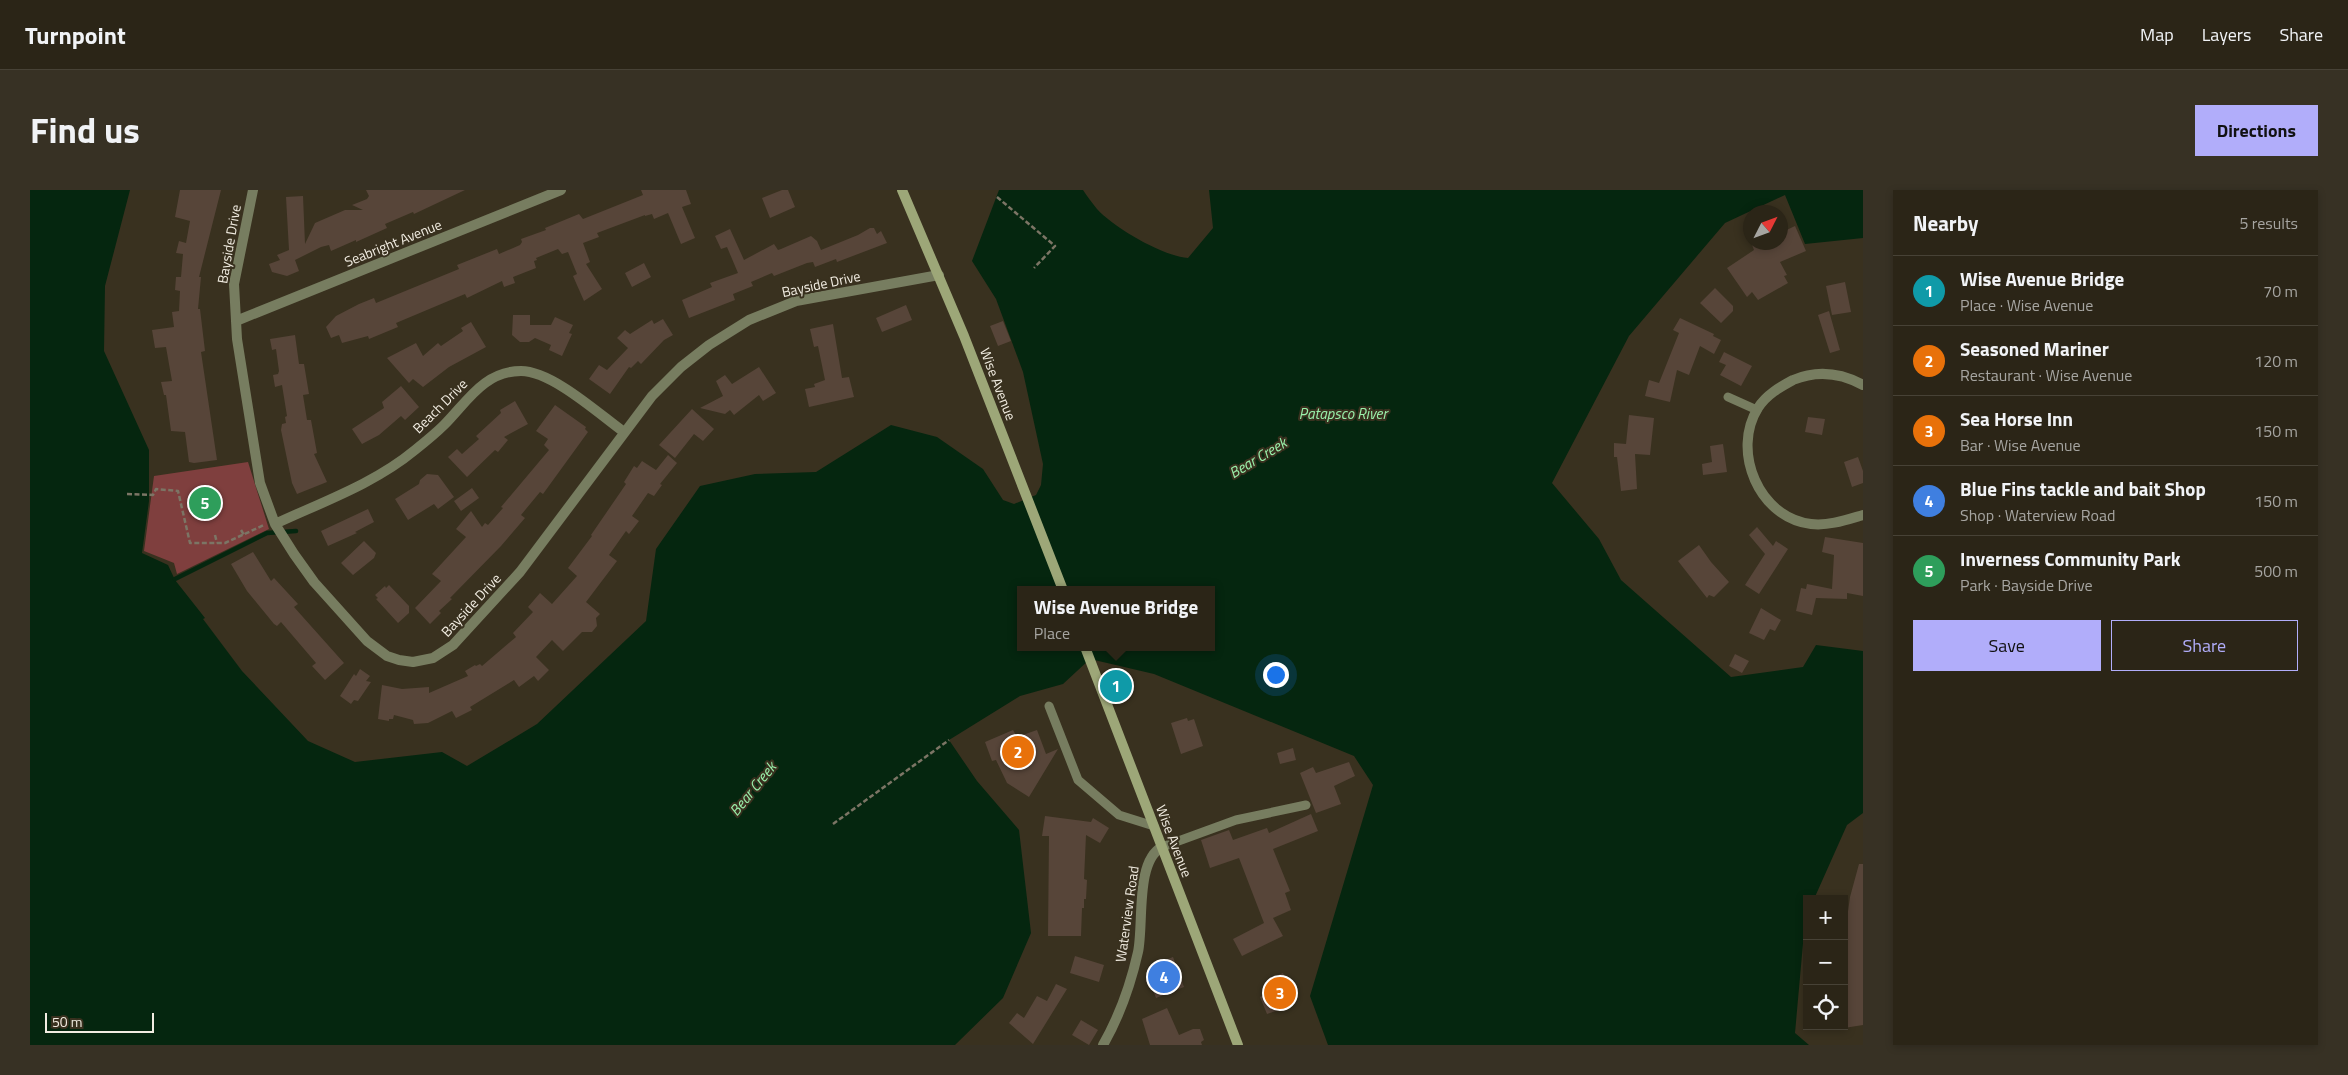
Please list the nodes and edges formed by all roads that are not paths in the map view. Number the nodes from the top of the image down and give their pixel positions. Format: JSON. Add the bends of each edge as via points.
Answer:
{"nodes":[{"id":1,"x":253,"y":190,"type":"edge"},
{"id":2,"x":561,"y":190,"type":"edge"},
{"id":3,"x":902,"y":190,"type":"edge"},
{"id":4,"x":939,"y":275,"type":"junction"},
{"id":5,"x":236,"y":321,"type":"junction"},
{"id":6,"x":1863,"y":385,"type":"edge"},
{"id":7,"x":1728,"y":396,"type":"dead end"},
{"id":8,"x":1757,"y":410,"type":"junction"},
{"id":9,"x":624,"y":432,"type":"junction"},
{"id":10,"x":1863,"y":515,"type":"edge"},
{"id":11,"x":274,"y":523,"type":"junction"},
{"id":12,"x":1061,"y":586,"type":"edge"},
{"id":13,"x":1087,"y":651,"type":"edge"},
{"id":14,"x":1049,"y":706,"type":"dead end"},
{"id":15,"x":1306,"y":805,"type":"dead end"},
{"id":16,"x":1154,"y":826,"type":"junction"},
{"id":17,"x":1162,"y":847,"type":"junction"},
{"id":18,"x":1104,"y":1045,"type":"edge"},
{"id":19,"x":1238,"y":1045,"type":"edge"}],
"edges":[{"from":1,"to":5,"type":"street","name":"Bayside Drive","via":[[234,284]]},
{"from":2,"to":5,"type":"street","name":"Seabright Avenue"},
{"from":3,"to":4,"type":"main road","name":"Wise Avenue"},
{"from":4,"to":9,"type":"street","name":"Bayside Drive","via":[[796,301],[749,320],[681,367],[652,396]]},
{"from":4,"to":12,"type":"main road","name":"Wise Avenue"},
{"from":5,"to":11,"type":"street","name":"Bayside Drive","via":[[260,483]]},
{"from":6,"to":8,"type":"street","via":[[1840,375],[1811,374],[1775,390]]},
{"from":7,"to":8,"type":"lane"},
{"from":8,"to":10,"type":"street","via":[[1748,429],[1749,461],[1757,485],[1774,506],[1795,520],[1809,524],[1839,522]]},
{"from":9,"to":11,"type":"street","name":"Beach Drive","via":[[544,376],[523,371],[503,373],[476,389],[444,426],[398,463],[374,478]]},
{"from":9,"to":11,"type":"street","name":"Bayside Drive","via":[[520,572],[453,646],[433,658],[413,662],[399,660],[378,650],[314,582]]},
{"from":13,"to":16,"type":"main road","name":"Wise Avenue"},
{"from":14,"to":16,"type":"lane","via":[[1078,780],[1118,815]]},
{"from":15,"to":17,"type":"lane","via":[[1236,820]]},
{"from":16,"to":17,"type":"main road","name":"Wise Avenue"},
{"from":17,"to":18,"type":"street","name":"Waterview Road","via":[[1154,851],[1147,866],[1139,951]]},
{"from":17,"to":19,"type":"main road","name":"Wise Avenue"}]}
